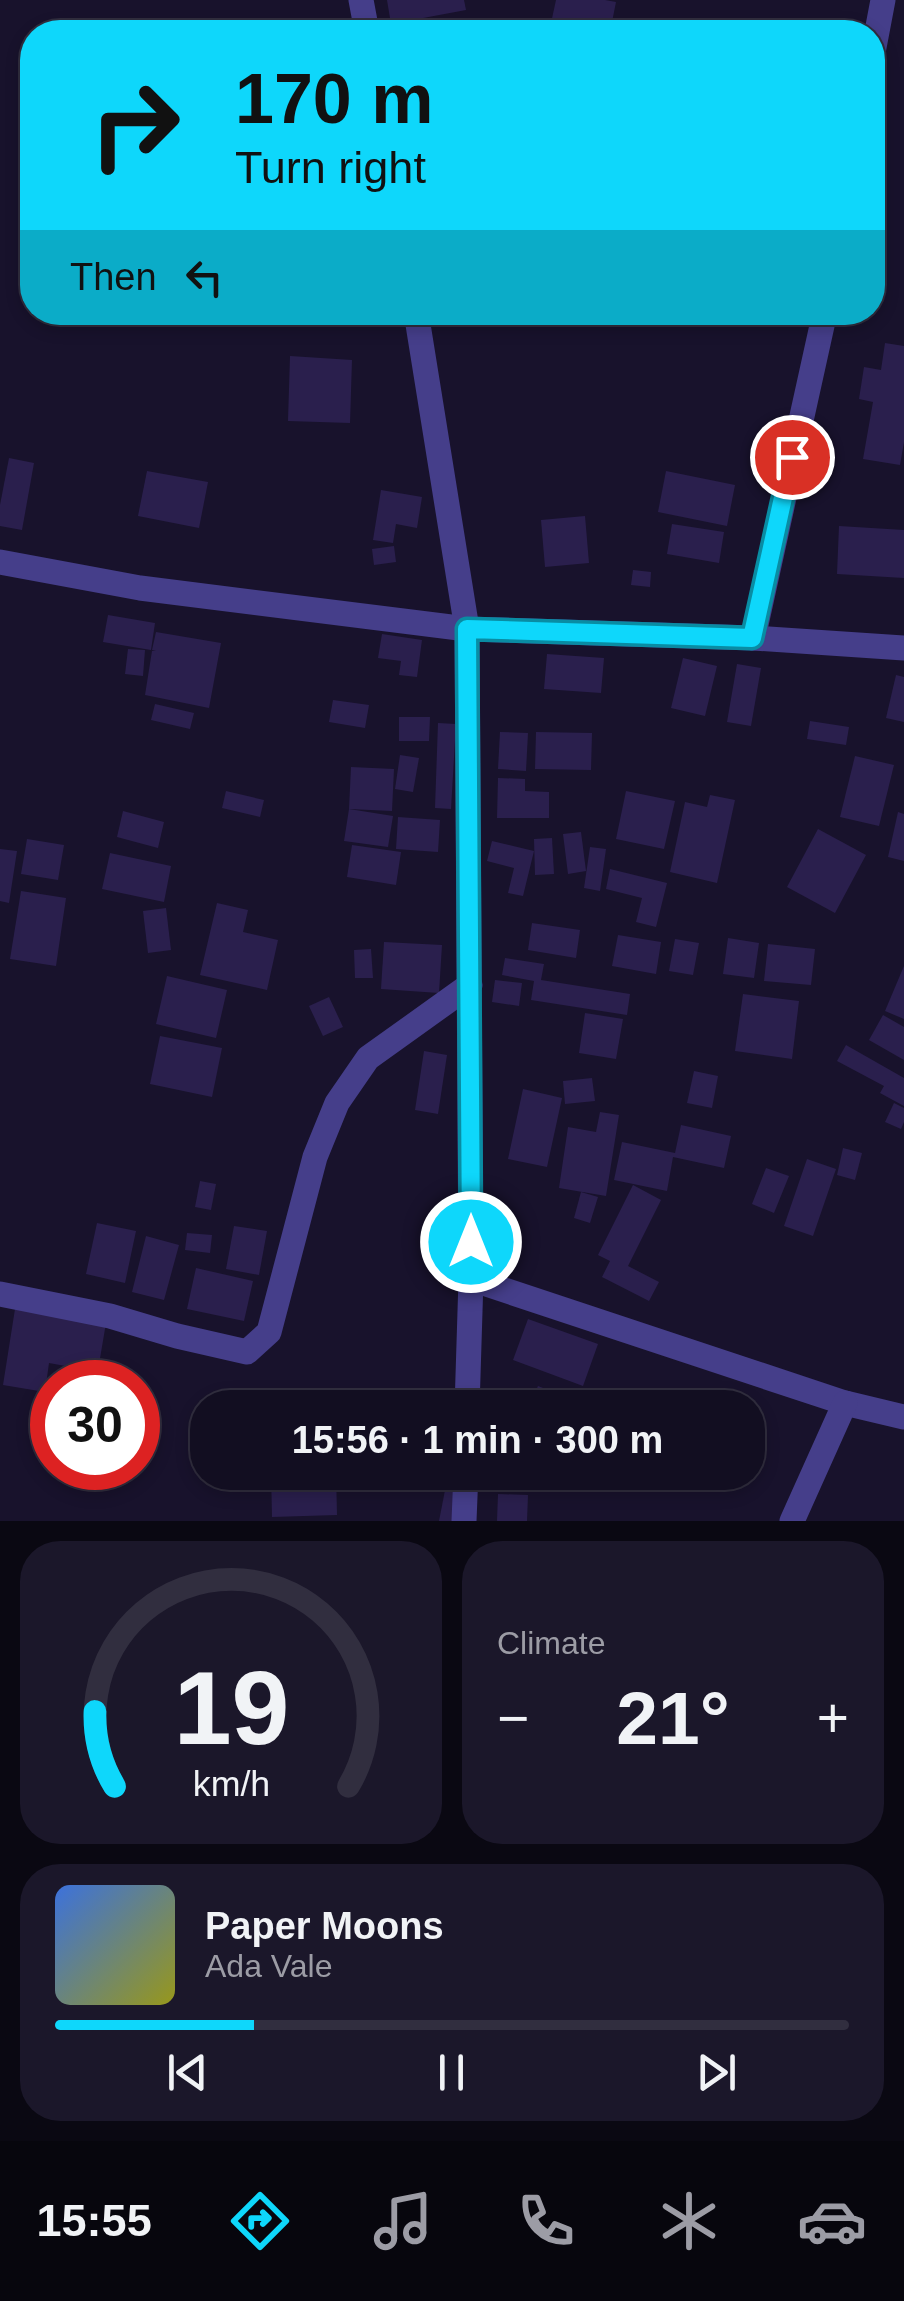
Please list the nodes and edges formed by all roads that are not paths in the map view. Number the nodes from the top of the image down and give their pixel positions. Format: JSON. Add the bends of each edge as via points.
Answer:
{"nodes":[{"id":1,"x":418,"y":325,"type":"edge"},
{"id":2,"x":821,"y":325,"type":"edge"},
{"id":3,"x":0,"y":562,"type":"edge"},
{"id":4,"x":467,"y":629,"type":"junction"},
{"id":5,"x":752,"y":638,"type":"junction"},
{"id":6,"x":904,"y":648,"type":"edge"},
{"id":7,"x":470,"y":985,"type":"junction"},
{"id":8,"x":471,"y":1279,"type":"junction"},
{"id":9,"x":0,"y":1294,"type":"edge"},
{"id":10,"x":468,"y":1390,"type":"edge"},
{"id":11,"x":845,"y":1403,"type":"junction"},
{"id":12,"x":904,"y":1417,"type":"edge"},
{"id":13,"x":465,"y":1490,"type":"edge"},
{"id":14,"x":464,"y":1521,"type":"edge"},
{"id":15,"x":792,"y":1521,"type":"edge"}],
"edges":[{"from":1,"to":4,"type":"street"},
{"from":2,"to":5,"type":"street"},
{"from":3,"to":4,"type":"street","via":[[140,588]]},
{"from":4,"to":5,"type":"street"},
{"from":4,"to":7,"type":"street"},
{"from":5,"to":6,"type":"street"},
{"from":7,"to":8,"type":"street"},
{"from":7,"to":9,"type":"street","via":[[368,1058],[336,1103],[269,1332],[246,1352]]},
{"from":8,"to":10,"type":"street"},
{"from":8,"to":11,"type":"street"},
{"from":11,"to":12,"type":"street"},
{"from":11,"to":15,"type":"street"},
{"from":13,"to":14,"type":"street"}]}
